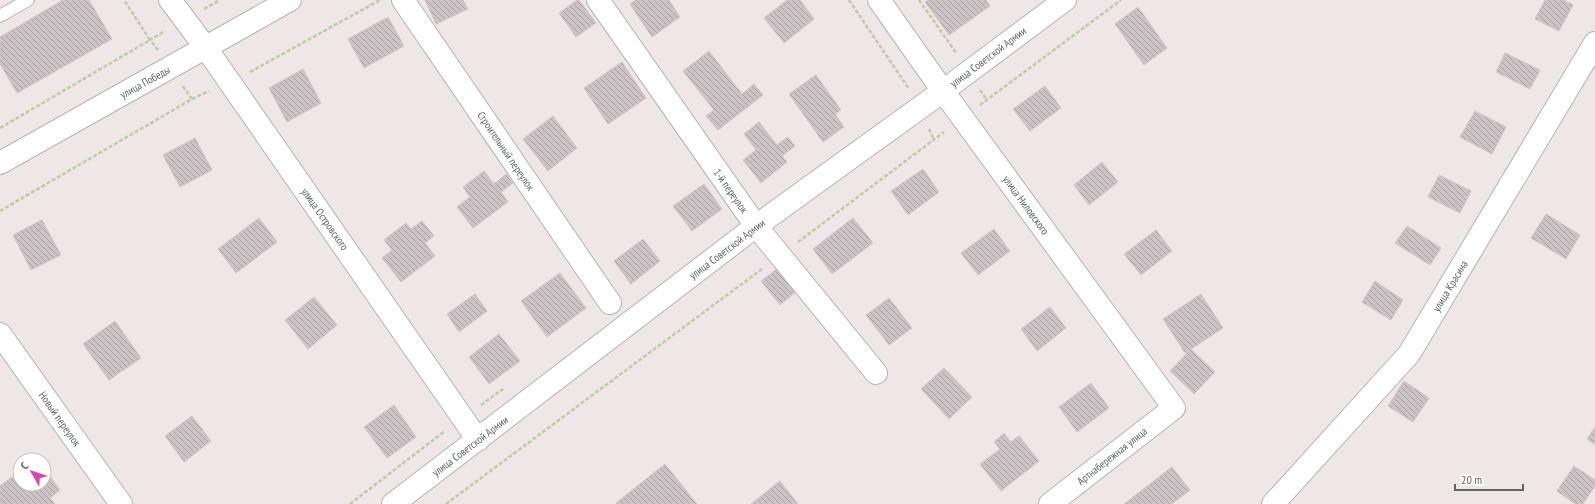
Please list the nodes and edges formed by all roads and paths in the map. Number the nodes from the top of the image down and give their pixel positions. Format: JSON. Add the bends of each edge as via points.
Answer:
{"nodes":[{"id":1,"x":28,"y":0,"type":"edge"},
{"id":2,"x":124,"y":0,"type":"edge"},
{"id":3,"x":170,"y":0,"type":"edge"},
{"id":4,"x":220,"y":0,"type":"edge"},
{"id":5,"x":290,"y":0,"type":"edge"},
{"id":6,"x":381,"y":0,"type":"edge"},
{"id":7,"x":403,"y":0,"type":"edge"},
{"id":8,"x":598,"y":0,"type":"edge"},
{"id":9,"x":848,"y":0,"type":"edge"},
{"id":10,"x":879,"y":0,"type":"edge"},
{"id":11,"x":919,"y":0,"type":"edge"},
{"id":12,"x":1065,"y":0,"type":"edge"},
{"id":13,"x":203,"y":9,"type":"dead end"},
{"id":14,"x":0,"y":16,"type":"edge"},
{"id":15,"x":150,"y":40,"type":"junction"},
{"id":16,"x":1595,"y":43,"type":"edge"},
{"id":17,"x":206,"y":48,"type":"junction"},
{"id":18,"x":170,"y":68,"type":"junction"},
{"id":19,"x":969,"y":72,"type":"junction"},
{"id":20,"x":230,"y":82,"type":"junction"},
{"id":21,"x":910,"y":91,"type":"dead end"},
{"id":22,"x":943,"y":91,"type":"junction"},
{"id":23,"x":192,"y":99,"type":"junction"},
{"id":24,"x":987,"y":100,"type":"dead end"},
{"id":25,"x":0,"y":128,"type":"edge"},
{"id":26,"x":0,"y":163,"type":"edge"},
{"id":27,"x":0,"y":211,"type":"edge"},
{"id":28,"x":756,"y":226,"type":"junction"},
{"id":29,"x":610,"y":303,"type":"dead end"},
{"id":30,"x":0,"y":334,"type":"edge"},
{"id":31,"x":876,"y":374,"type":"dead end"},
{"id":32,"x":1174,"y":408,"type":"joint"},
{"id":33,"x":478,"y":440,"type":"junction"},
{"id":34,"x":121,"y":504,"type":"edge"},
{"id":35,"x":393,"y":504,"type":"edge"},
{"id":36,"x":1050,"y":504,"type":"edge"},
{"id":37,"x":1273,"y":504,"type":"edge"}],
"edges":[{"from":1,"to":14,"type":"lane"},
{"from":2,"to":15,"type":"path"},
{"from":3,"to":17,"type":"street","name":"улица Островского"},
{"from":4,"to":13,"type":"path"},
{"from":5,"to":17,"type":"street","name":"улица Победы"},
{"from":6,"to":20,"type":"path"},
{"from":7,"to":29,"type":"street","name":"Строительный переулок"},
{"from":8,"to":28,"type":"street","name":"1-й переулок"},
{"from":9,"to":21,"type":"path"},
{"from":10,"to":22,"type":"street","name":"улица Ниловского"},
{"from":11,"to":19,"type":"path"},
{"from":12,"to":19,"type":"street","name":"улица Советской Армии"},
{"from":15,"to":18,"type":"path"},
{"from":15,"to":25,"type":"path"},
{"from":16,"to":37,"type":"street","name":"улица Красина","via":[[1409,354]]},
{"from":17,"to":18,"type":"street","name":"улица Победы"},
{"from":17,"to":20,"type":"street","name":"улица Островского"},
{"from":18,"to":23,"type":"path"},
{"from":18,"to":26,"type":"street","name":"улица Победы"},
{"from":19,"to":22,"type":"street","name":"улица Советской Армии"},
{"from":19,"to":24,"type":"path"},
{"from":20,"to":23,"type":"path"},
{"from":20,"to":33,"type":"street","name":"улица Островского"},
{"from":22,"to":28,"type":"street","name":"улица Советской Армии"},
{"from":22,"to":32,"type":"street","name":"улица Ниловского"},
{"from":23,"to":27,"type":"path"},
{"from":28,"to":31,"type":"street","name":"1-й переулок"},
{"from":28,"to":33,"type":"street","name":"улица Советской Армии"},
{"from":30,"to":34,"type":"street","name":"Новый переулок"},
{"from":32,"to":36,"type":"street","name":"Артнабережная улица"},
{"from":33,"to":35,"type":"street","name":"улица Советской Армии"}]}
